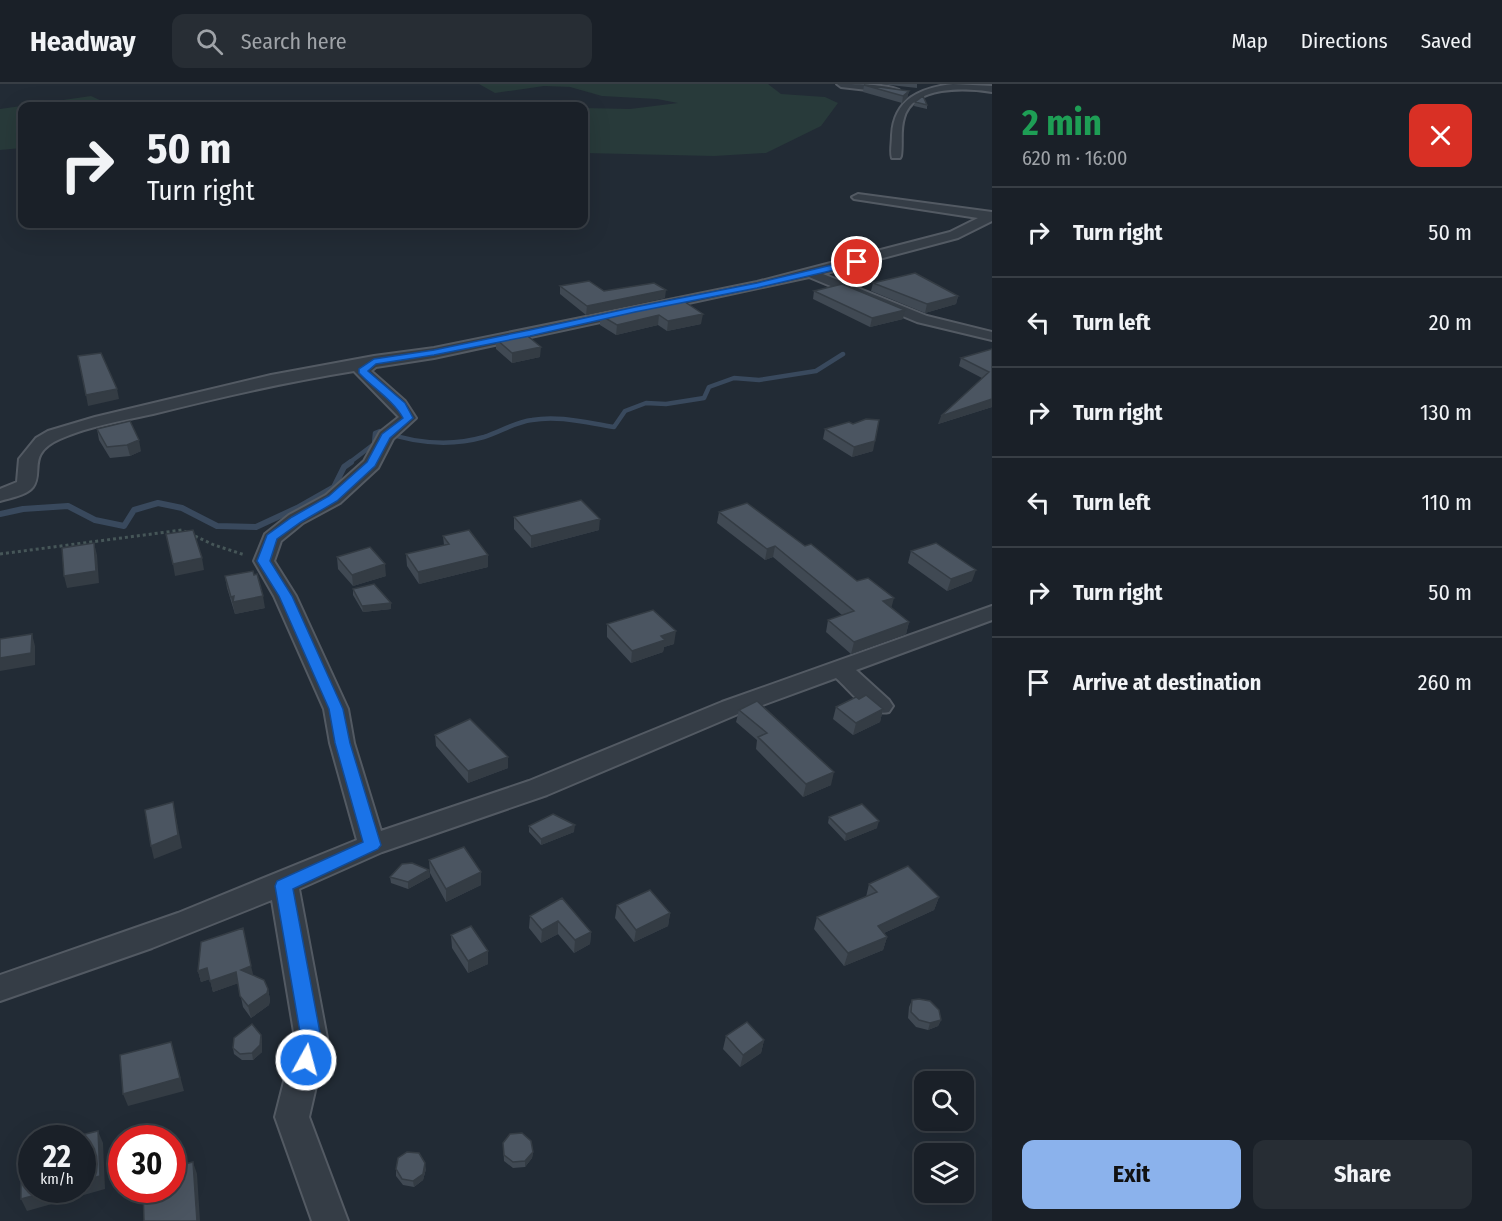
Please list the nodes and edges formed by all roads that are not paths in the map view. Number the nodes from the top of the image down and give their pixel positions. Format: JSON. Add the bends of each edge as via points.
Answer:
{"nodes":[{"id":1,"x":841,"y":84,"type":"edge"},
{"id":2,"x":992,"y":89,"type":"edge"},
{"id":3,"x":899,"y":91,"type":"edge"},
{"id":4,"x":911,"y":92,"type":"edge"},
{"id":5,"x":922,"y":94,"type":"junction"},
{"id":6,"x":896,"y":156,"type":"dead end"},
{"id":7,"x":858,"y":197,"type":"dead end"},
{"id":8,"x":992,"y":216,"type":"edge"},
{"id":9,"x":811,"y":273,"type":"junction"},
{"id":10,"x":992,"y":336,"type":"edge"},
{"id":11,"x":374,"y":361,"type":"junction"},
{"id":12,"x":0,"y":495,"type":"edge"},
{"id":13,"x":992,"y":612,"type":"edge"},
{"id":14,"x":841,"y":669,"type":"junction"},
{"id":15,"x":881,"y":705,"type":"edge"},
{"id":16,"x":372,"y":845,"type":"junction"},
{"id":17,"x":284,"y":886,"type":"junction"},
{"id":18,"x":0,"y":988,"type":"edge"},
{"id":19,"x":330,"y":1221,"type":"edge"}],
"edges":[{"from":1,"to":3,"type":"street"},
{"from":2,"to":5,"type":"street","via":[[947,85]]},
{"from":4,"to":5,"type":"street"},
{"from":5,"to":6,"type":"street","via":[[905,105],[898,122]]},
{"from":7,"to":8,"type":"street"},
{"from":8,"to":9,"type":"street","via":[[954,235]]},
{"from":9,"to":10,"type":"street","via":[[887,308],[939,326]]},
{"from":9,"to":11,"type":"street","via":[[445,351]]},
{"from":11,"to":12,"type":"street","via":[[170,403],[54,435],[28,459],[26,484]]},
{"from":11,"to":16,"type":"street","via":[[362,371],[401,405],[408,418],[386,436],[372,464],[333,499],[296,519],[272,538],[264,561],[285,596],[336,709]]},
{"from":13,"to":14,"type":"street"},
{"from":14,"to":15,"type":"street"},
{"from":14,"to":16,"type":"street","via":[[730,708],[538,788]]},
{"from":16,"to":17,"type":"street"},
{"from":17,"to":18,"type":"street"},
{"from":17,"to":19,"type":"street","via":[[311,1038],[292,1117]]}]}
